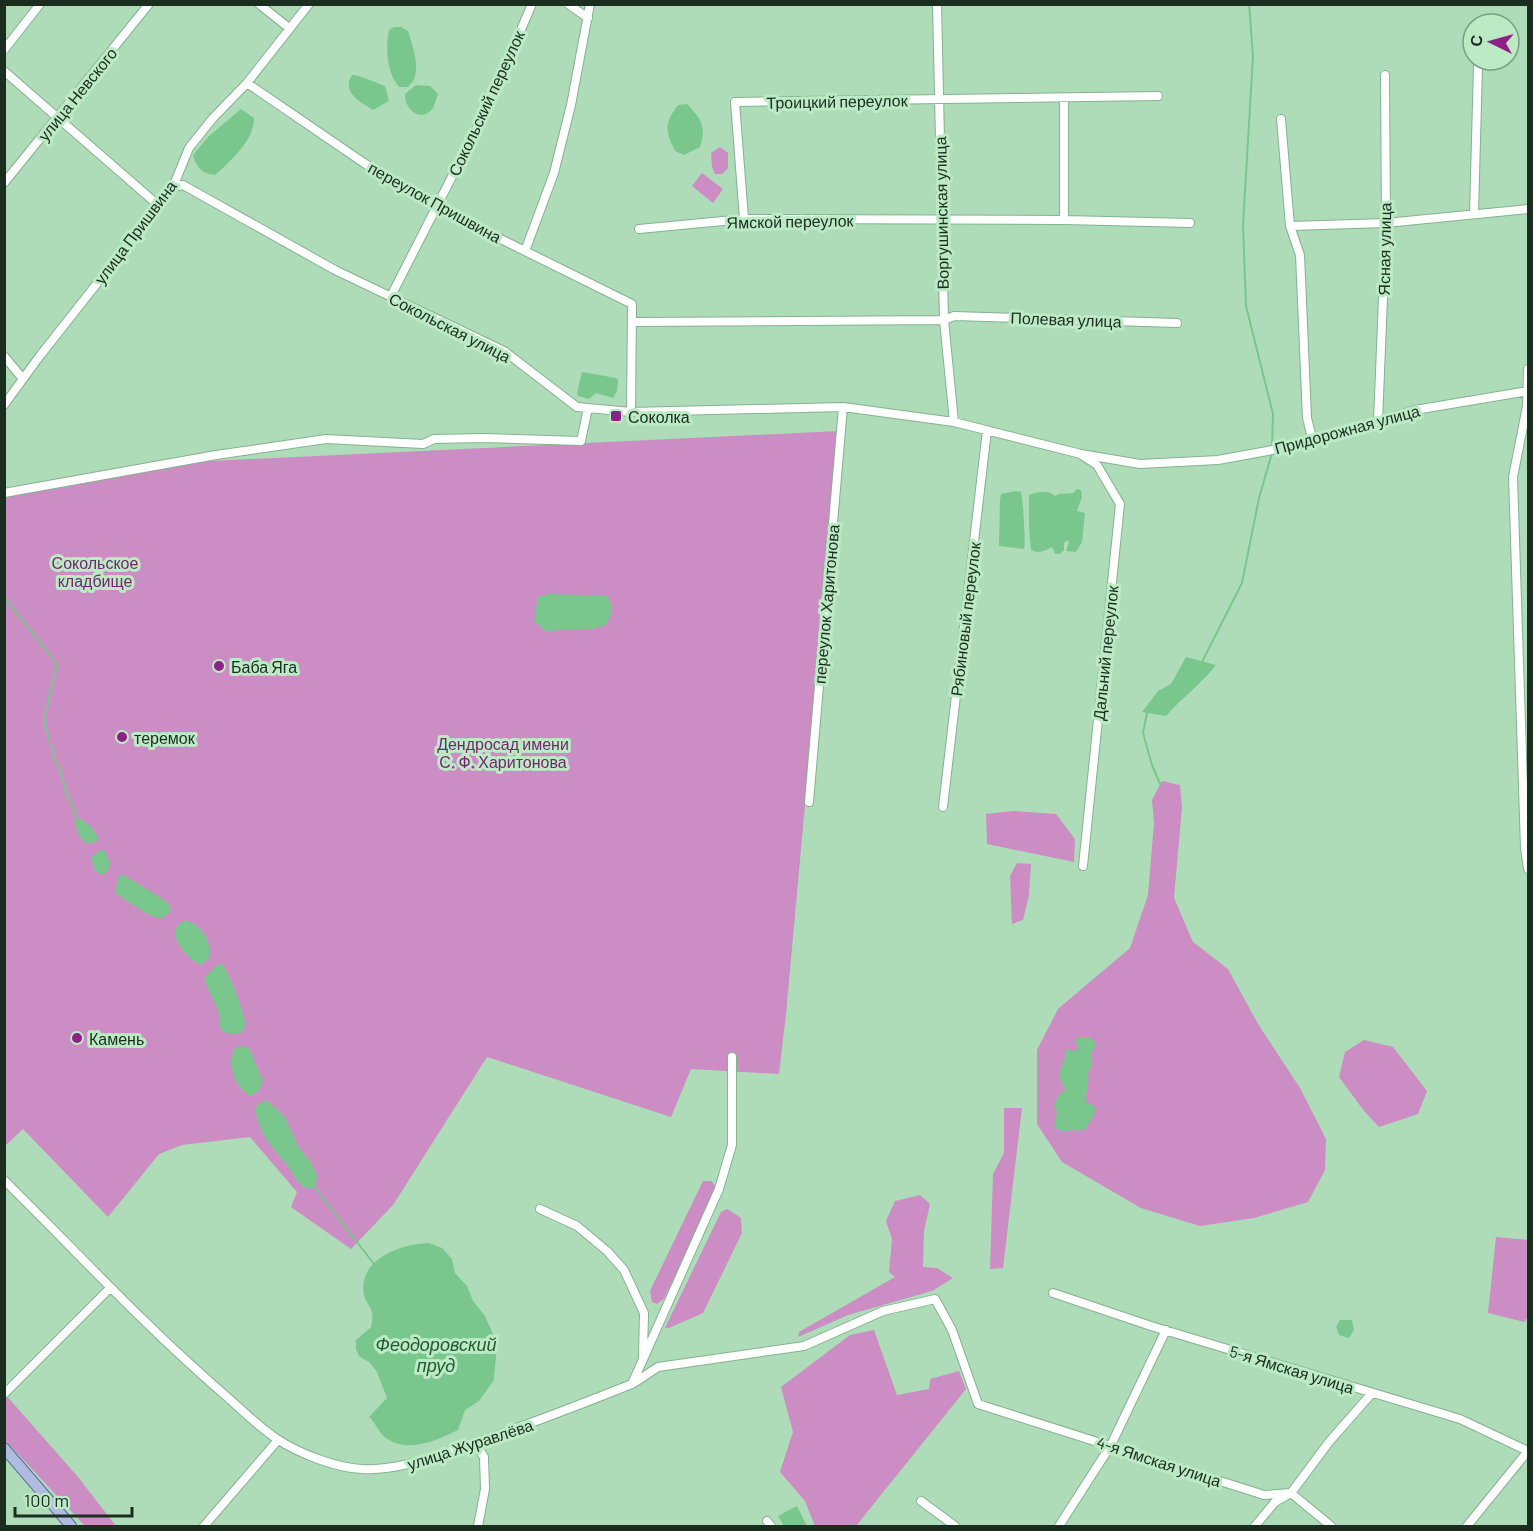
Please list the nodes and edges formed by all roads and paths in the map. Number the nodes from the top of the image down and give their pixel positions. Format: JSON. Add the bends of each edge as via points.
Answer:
{"nodes":[{"id":1,"x":40,"y":4,"type":"edge"},
{"id":2,"x":149,"y":4,"type":"edge"},
{"id":3,"x":259,"y":4,"type":"edge"},
{"id":4,"x":309,"y":4,"type":"edge"},
{"id":5,"x":532,"y":4,"type":"edge"},
{"id":6,"x":568,"y":4,"type":"edge"},
{"id":7,"x":590,"y":4,"type":"edge"},
{"id":8,"x":937,"y":4,"type":"edge"},
{"id":9,"x":588,"y":18,"type":"junction"},
{"id":10,"x":289,"y":28,"type":"junction"},
{"id":11,"x":4,"y":50,"type":"edge"},
{"id":12,"x":4,"y":71,"type":"edge"},
{"id":13,"x":1478,"y":72,"type":"edge"},
{"id":14,"x":1385,"y":75,"type":"dead end"},
{"id":15,"x":247,"y":83,"type":"junction"},
{"id":16,"x":1158,"y":96,"type":"dead end"},
{"id":17,"x":1064,"y":98,"type":"junction"},
{"id":18,"x":938,"y":100,"type":"junction"},
{"id":19,"x":57,"y":118,"type":"junction"},
{"id":20,"x":1281,"y":119,"type":"dead end"},
{"id":21,"x":4,"y":183,"type":"edge"},
{"id":22,"x":173,"y":187,"type":"junction"},
{"id":23,"x":159,"y":205,"type":"junction"},
{"id":24,"x":436,"y":207,"type":"junction"},
{"id":25,"x":1528,"y":208,"type":"edge"},
{"id":26,"x":1474,"y":213,"type":"junction"},
{"id":27,"x":744,"y":219,"type":"junction"},
{"id":28,"x":941,"y":220,"type":"junction"},
{"id":29,"x":1064,"y":220,"type":"junction"},
{"id":30,"x":1191,"y":223,"type":"dead end"},
{"id":31,"x":1386,"y":223,"type":"junction"},
{"id":32,"x":1290,"y":226,"type":"junction"},
{"id":33,"x":639,"y":229,"type":"dead end"},
{"id":34,"x":525,"y":251,"type":"junction"},
{"id":35,"x":391,"y":296,"type":"junction"},
{"id":36,"x":944,"y":320,"type":"junction"},
{"id":37,"x":632,"y":322,"type":"junction"},
{"id":38,"x":1177,"y":323,"type":"dead end"},
{"id":39,"x":4,"y":356,"type":"edge"},
{"id":40,"x":1528,"y":369,"type":"edge"},
{"id":41,"x":23,"y":379,"type":"junction"},
{"id":42,"x":1528,"y":391,"type":"edge"},
{"id":43,"x":4,"y":405,"type":"edge"},
{"id":44,"x":843,"y":407,"type":"junction"},
{"id":45,"x":588,"y":408,"type":"junction"},
{"id":46,"x":631,"y":412,"type":"junction"},
{"id":47,"x":954,"y":422,"type":"junction"},
{"id":48,"x":1378,"y":422,"type":"junction"},
{"id":49,"x":987,"y":430,"type":"junction"},
{"id":50,"x":1313,"y":441,"type":"junction"},
{"id":51,"x":1081,"y":454,"type":"junction"},
{"id":52,"x":4,"y":493,"type":"edge"},
{"id":53,"x":809,"y":802,"type":"dead end"},
{"id":54,"x":943,"y":807,"type":"dead end"},
{"id":55,"x":1083,"y":866,"type":"dead end"},
{"id":56,"x":1528,"y":869,"type":"edge"},
{"id":57,"x":732,"y":1057,"type":"dead end"},
{"id":58,"x":4,"y":1180,"type":"edge"},
{"id":59,"x":540,"y":1209,"type":"dead end"},
{"id":60,"x":110,"y":1288,"type":"junction"},
{"id":61,"x":1053,"y":1293,"type":"dead end"},
{"id":62,"x":1166,"y":1330,"type":"junction"},
{"id":63,"x":643,"y":1362,"type":"junction"},
{"id":64,"x":632,"y":1384,"type":"junction"},
{"id":65,"x":1372,"y":1393,"type":"junction"},
{"id":66,"x":4,"y":1394,"type":"edge"},
{"id":67,"x":978,"y":1404,"type":"joint"},
{"id":68,"x":278,"y":1440,"type":"junction"},
{"id":69,"x":475,"y":1443,"type":"junction"},
{"id":70,"x":1111,"y":1445,"type":"junction"},
{"id":71,"x":4,"y":1448,"type":"edge"},
{"id":72,"x":1528,"y":1451,"type":"edge"},
{"id":73,"x":1291,"y":1493,"type":"junction"},
{"id":74,"x":921,"y":1501,"type":"dead end"},
{"id":75,"x":71,"y":1527,"type":"edge"},
{"id":76,"x":204,"y":1527,"type":"edge"},
{"id":77,"x":478,"y":1527,"type":"edge"},
{"id":78,"x":955,"y":1527,"type":"edge"},
{"id":79,"x":1059,"y":1527,"type":"edge"},
{"id":80,"x":1255,"y":1527,"type":"edge"},
{"id":81,"x":1330,"y":1527,"type":"edge"},
{"id":82,"x":1467,"y":1527,"type":"edge"}],
"edges":[{"from":1,"to":11,"type":"street"},
{"from":2,"to":19,"type":"street","name":"улица Невского"},
{"from":3,"to":10,"type":"street"},
{"from":4,"to":10,"type":"street","name":"улица Пришвина"},
{"from":5,"to":24,"type":"street","name":"Сокольский переулок","via":[[489,104]]},
{"from":6,"to":9,"type":"street"},
{"from":7,"to":9,"type":"street"},
{"from":8,"to":18,"type":"street","name":"Воргушинская улица"},
{"from":9,"to":34,"type":"street","via":[[554,173]]},
{"from":10,"to":15,"type":"street","name":"улица Пришвина"},
{"from":12,"to":19,"type":"street"},
{"from":13,"to":26,"type":"street"},
{"from":14,"to":31,"type":"street","name":"Ясная улица"},
{"from":15,"to":22,"type":"street","name":"улица Пришвина","via":[[189,148]]},
{"from":15,"to":24,"type":"street","name":"переулок Пришвина"},
{"from":16,"to":17,"type":"street","name":"Троицкий переулок"},
{"from":17,"to":18,"type":"street","name":"Троицкий переулок"},
{"from":17,"to":29,"type":"street"},
{"from":18,"to":27,"type":"street","name":"Троицкий переулок","via":[[735,102]]},
{"from":18,"to":28,"type":"street","name":"Воргушинская улица"},
{"from":19,"to":21,"type":"street","name":"улица Невского"},
{"from":19,"to":23,"type":"street"},
{"from":20,"to":32,"type":"street"},
{"from":22,"to":23,"type":"street","name":"улица Пришвина"},
{"from":22,"to":35,"type":"street","name":"Сокольская улица","via":[[183,185],[335,270]]},
{"from":23,"to":41,"type":"street","name":"улица Пришвина"},
{"from":24,"to":34,"type":"street","name":"переулок Пришвина"},
{"from":24,"to":35,"type":"street","name":"Сокольский переулок"},
{"from":25,"to":26,"type":"street"},
{"from":26,"to":31,"type":"street"},
{"from":27,"to":28,"type":"street","name":"Ямской переулок"},
{"from":27,"to":33,"type":"street","name":"Ямской переулок"},
{"from":28,"to":29,"type":"street","name":"Ямской переулок"},
{"from":28,"to":36,"type":"street","name":"Воргушинская улица"},
{"from":29,"to":30,"type":"street","name":"Ямской переулок"},
{"from":31,"to":32,"type":"street"},
{"from":31,"to":48,"type":"street","name":"Ясная улица"},
{"from":32,"to":50,"type":"street","via":[[1299,255],[1307,418]]},
{"from":34,"to":37,"type":"street","name":"переулок Пришвина","via":[[632,304]]},
{"from":35,"to":45,"type":"street","name":"Сокольская улица","via":[[504,351],[577,407]]},
{"from":36,"to":37,"type":"street"},
{"from":36,"to":38,"type":"street","name":"Полевая улица","via":[[954,316]]},
{"from":36,"to":47,"type":"street","name":"Воргушинская улица"},
{"from":37,"to":46,"type":"street"},
{"from":39,"to":41,"type":"street"},
{"from":40,"to":42,"type":"street"},
{"from":41,"to":43,"type":"street","name":"улица Пришвина"},
{"from":42,"to":48,"type":"street","name":"Придорожная улица","via":[[1415,410]]},
{"from":42,"to":56,"type":"street","via":[[1513,477]]},
{"from":44,"to":46,"type":"street","name":"Сокольская улица"},
{"from":44,"to":47,"type":"street","name":"Сокольская улица"},
{"from":44,"to":53,"type":"street","name":"переулок Харитонова"},
{"from":45,"to":46,"type":"street","name":"Сокольская улица"},
{"from":45,"to":52,"type":"street","via":[[580,441],[434,439],[423,444],[326,439],[216,454]]},
{"from":47,"to":49,"type":"street","name":"Придорожная улица"},
{"from":48,"to":50,"type":"street","name":"Придорожная улица"},
{"from":49,"to":51,"type":"street","name":"Придорожная улица"},
{"from":49,"to":54,"type":"street","name":"Рябиновый переулок"},
{"from":50,"to":51,"type":"street","name":"Придорожная улица","via":[[1218,460],[1140,464]]},
{"from":51,"to":55,"type":"street","name":"Дальний переулок","via":[[1097,465],[1120,504]]},
{"from":57,"to":63,"type":"street","via":[[729,1159]]},
{"from":58,"to":60,"type":"street","name":"улица Журавлёва"},
{"from":59,"to":63,"type":"street","via":[[577,1226],[624,1270],[644,1313]]},
{"from":60,"to":66,"type":"street"},
{"from":60,"to":68,"type":"street","name":"улица Журавлёва","via":[[188,1363]]},
{"from":61,"to":62,"type":"street","name":"5-я Ямская улица"},
{"from":62,"to":65,"type":"street","name":"5-я Ямская улица"},
{"from":62,"to":70,"type":"street"},
{"from":63,"to":64,"type":"street"},
{"from":64,"to":67,"type":"street","name":"улица Журавлёва","via":[[658,1367],[804,1346],[883,1311],[935,1299],[952,1330]]},
{"from":64,"to":69,"type":"street","name":"улица Журавлёва"},
{"from":65,"to":72,"type":"street","name":"5-я Ямская улица","via":[[1460,1419]]},
{"from":65,"to":73,"type":"street"},
{"from":67,"to":70,"type":"street","name":"4-я Ямская улица"},
{"from":68,"to":69,"type":"street","name":"улица Журавлёва","via":[[326,1463],[361,1469],[412,1464]]},
{"from":68,"to":76,"type":"street"},
{"from":69,"to":77,"type":"street","via":[[484,1457],[485,1489]]},
{"from":70,"to":73,"type":"street","name":"4-я Ямская улица","via":[[1264,1495]]},
{"from":70,"to":79,"type":"street"},
{"from":71,"to":75,"type":"main road"},
{"from":72,"to":82,"type":"street"},
{"from":73,"to":80,"type":"street","via":[[1275,1502]]},
{"from":73,"to":81,"type":"street"},
{"from":74,"to":78,"type":"street"}]}
